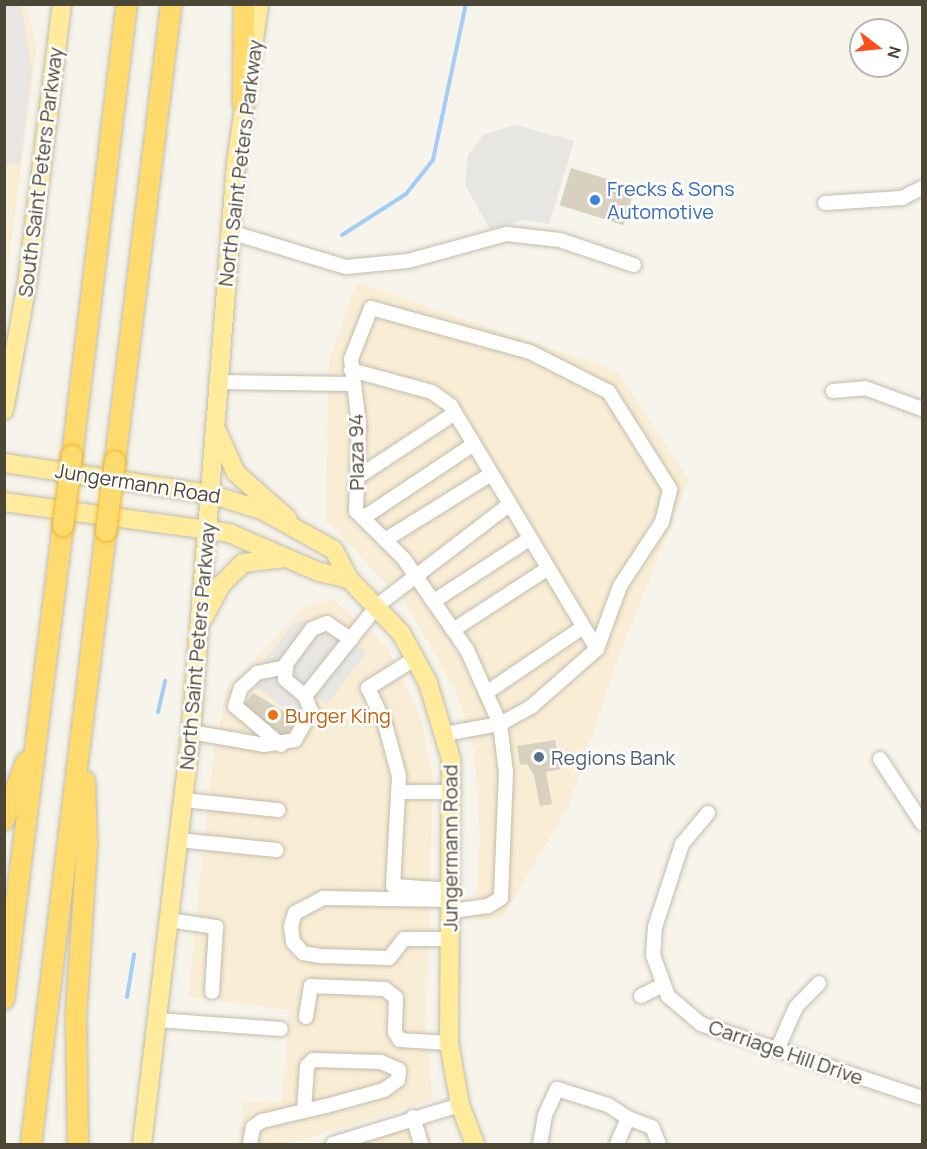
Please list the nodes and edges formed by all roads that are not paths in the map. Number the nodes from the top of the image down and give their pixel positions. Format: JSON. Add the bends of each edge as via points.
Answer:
{"nodes":[{"id":1,"x":62,"y":4,"type":"edge"},
{"id":2,"x":113,"y":4,"type":"edge"},
{"id":3,"x":128,"y":4,"type":"edge"},
{"id":4,"x":171,"y":4,"type":"edge"},
{"id":5,"x":244,"y":4,"type":"edge"},
{"id":6,"x":259,"y":4,"type":"edge"},
{"id":7,"x":117,"y":88,"type":"junction"},
{"id":8,"x":243,"y":104,"type":"junction"},
{"id":9,"x":922,"y":188,"type":"edge"},
{"id":10,"x":825,"y":203,"type":"dead end"},
{"id":11,"x":230,"y":232,"type":"junction"},
{"id":12,"x":634,"y":265,"type":"dead end"},
{"id":13,"x":351,"y":377,"type":"junction"},
{"id":14,"x":217,"y":382,"type":"junction"},
{"id":15,"x":833,"y":391,"type":"dead end"},
{"id":16,"x":922,"y":409,"type":"edge"},
{"id":17,"x":4,"y":410,"type":"edge"},
{"id":18,"x":455,"y":413,"type":"junction"},
{"id":19,"x":214,"y":425,"type":"junction"},
{"id":20,"x":474,"y":444,"type":"junction"},
{"id":21,"x":4,"y":463,"type":"edge"},
{"id":22,"x":491,"y":474,"type":"junction"},
{"id":23,"x":358,"y":477,"type":"junction"},
{"id":24,"x":209,"y":494,"type":"junction"},
{"id":25,"x":4,"y":502,"type":"edge"},
{"id":26,"x":509,"y":505,"type":"junction"},
{"id":27,"x":363,"y":518,"type":"junction"},
{"id":28,"x":291,"y":523,"type":"junction"},
{"id":29,"x":207,"y":529,"type":"junction"},
{"id":30,"x":529,"y":539,"type":"junction"},
{"id":31,"x":385,"y":540,"type":"junction"},
{"id":32,"x":295,"y":559,"type":"junction"},
{"id":33,"x":547,"y":569,"type":"junction"},
{"id":34,"x":417,"y":576,"type":"junction"},
{"id":35,"x":349,"y":579,"type":"junction"},
{"id":36,"x":434,"y":601,"type":"junction"},
{"id":37,"x":378,"y":605,"type":"junction"},
{"id":38,"x":200,"y":627,"type":"junction"},
{"id":39,"x":583,"y":627,"type":"junction"},
{"id":40,"x":453,"y":630,"type":"junction"},
{"id":41,"x":351,"y":639,"type":"junction"},
{"id":42,"x":597,"y":649,"type":"junction"},
{"id":43,"x":416,"y":658,"type":"junction"},
{"id":44,"x":286,"y":667,"type":"junction"},
{"id":45,"x":486,"y":693,"type":"junction"},
{"id":46,"x":305,"y":696,"type":"junction"},
{"id":47,"x":83,"y":718,"type":"junction"},
{"id":48,"x":500,"y":724,"type":"junction"},
{"id":49,"x":37,"y":731,"type":"junction"},
{"id":50,"x":191,"y":732,"type":"junction"},
{"id":51,"x":446,"y":734,"type":"junction"},
{"id":52,"x":281,"y":745,"type":"junction"},
{"id":53,"x":879,"y":759,"type":"dead end"},
{"id":54,"x":399,"y":792,"type":"junction"},
{"id":55,"x":454,"y":792,"type":"junction"},
{"id":56,"x":184,"y":801,"type":"junction"},
{"id":57,"x":278,"y":810,"type":"dead end"},
{"id":58,"x":708,"y":813,"type":"dead end"},
{"id":59,"x":4,"y":820,"type":"edge"},
{"id":60,"x":922,"y":824,"type":"edge"},
{"id":61,"x":179,"y":840,"type":"junction"},
{"id":62,"x":276,"y":850,"type":"dead end"},
{"id":63,"x":452,"y":900,"type":"junction"},
{"id":64,"x":170,"y":920,"type":"junction"},
{"id":65,"x":451,"y":939,"type":"junction"},
{"id":66,"x":819,"y":983,"type":"dead end"},
{"id":67,"x":663,"y":985,"type":"junction"},
{"id":68,"x":213,"y":992,"type":"dead end"},
{"id":69,"x":641,"y":996,"type":"dead end"},
{"id":70,"x":4,"y":999,"type":"edge"},
{"id":71,"x":306,"y":1017,"type":"dead end"},
{"id":72,"x":157,"y":1020,"type":"junction"},
{"id":73,"x":281,"y":1029,"type":"dead end"},
{"id":74,"x":449,"y":1043,"type":"junction"},
{"id":75,"x":777,"y":1050,"type":"junction"},
{"id":76,"x":922,"y":1098,"type":"edge"},
{"id":77,"x":460,"y":1105,"type":"junction"},
{"id":78,"x":304,"y":1111,"type":"junction"},
{"id":79,"x":413,"y":1118,"type":"junction"},
{"id":80,"x":628,"y":1118,"type":"junction"},
{"id":81,"x":31,"y":1144,"type":"edge"},
{"id":82,"x":78,"y":1144,"type":"edge"},
{"id":83,"x":142,"y":1144,"type":"edge"},
{"id":84,"x":250,"y":1144,"type":"edge"},
{"id":85,"x":333,"y":1144,"type":"edge"},
{"id":86,"x":421,"y":1144,"type":"edge"},
{"id":87,"x":475,"y":1144,"type":"edge"},
{"id":88,"x":540,"y":1144,"type":"edge"},
{"id":89,"x":617,"y":1144,"type":"edge"},
{"id":90,"x":659,"y":1144,"type":"edge"}],
"edges":[{"from":1,"to":17,"type":"main road","name":"South Saint Peters Parkway","via":[[27,284]]},
{"from":2,"to":7,"type":"highway"},
{"from":3,"to":7,"type":"highway"},
{"from":4,"to":47,"type":"highway","bridge":true},
{"from":5,"to":8,"type":"highway"},
{"from":6,"to":8,"type":"main road","name":"North Saint Peters Parkway"},
{"from":7,"to":49,"type":"highway","bridge":true},
{"from":8,"to":11,"type":"main road","name":"North Saint Peters Parkway"},
{"from":9,"to":10,"type":"street","via":[[902,198]]},
{"from":11,"to":12,"type":"street","via":[[346,267],[408,261],[507,234],[560,240]]},
{"from":11,"to":14,"type":"main road","name":"North Saint Peters Parkway"},
{"from":13,"to":14,"type":"street"},
{"from":13,"to":18,"type":"street","via":[[432,392]]},
{"from":13,"to":23,"type":"street","name":"Plaza 94","via":[[359,424]]},
{"from":13,"to":42,"type":"street","name":"Plaza 94","via":[[371,308],[530,352],[609,392],[670,489],[662,522],[620,586]]},
{"from":14,"to":19,"type":"main road","name":"North Saint Peters Parkway"},
{"from":15,"to":16,"type":"street","via":[[865,388]]},
{"from":18,"to":20,"type":"street"},
{"from":18,"to":23,"type":"street"},
{"from":19,"to":24,"type":"main road","name":"North Saint Peters Parkway"},
{"from":19,"to":28,"type":"main road","via":[[236,473],[271,498]]},
{"from":20,"to":22,"type":"street"},
{"from":20,"to":27,"type":"street"},
{"from":21,"to":24,"type":"main road","name":"Jungermann Road"},
{"from":22,"to":26,"type":"street"},
{"from":22,"to":31,"type":"street"},
{"from":23,"to":27,"type":"street","name":"Plaza 94","via":[[356,511]]},
{"from":24,"to":28,"type":"main road","name":"Jungermann Road"},
{"from":24,"to":29,"type":"main road","name":"North Saint Peters Parkway"},
{"from":25,"to":29,"type":"main road","name":"Jungermann Road"},
{"from":26,"to":30,"type":"street"},
{"from":26,"to":34,"type":"street"},
{"from":27,"to":31,"type":"street","name":"Plaza 94"},
{"from":28,"to":35,"type":"main road","name":"Jungermann Road","via":[[334,549]]},
{"from":29,"to":32,"type":"main road","name":"Jungermann Road","via":[[255,541]]},
{"from":29,"to":38,"type":"main road","name":"North Saint Peters Parkway"},
{"from":30,"to":33,"type":"street"},
{"from":30,"to":36,"type":"street"},
{"from":31,"to":34,"type":"street","name":"Plaza 94"},
{"from":32,"to":35,"type":"main road","name":"Jungermann Road","via":[[319,572]]},
{"from":32,"to":38,"type":"main road","via":[[272,556],[243,563],[221,585]]},
{"from":33,"to":39,"type":"street"},
{"from":33,"to":40,"type":"street"},
{"from":34,"to":36,"type":"street","name":"Plaza 94"},
{"from":34,"to":37,"type":"street"},
{"from":35,"to":37,"type":"main road","name":"Jungermann Road"},
{"from":36,"to":40,"type":"street","name":"Plaza 94"},
{"from":37,"to":41,"type":"street"},
{"from":37,"to":43,"type":"main road","name":"Jungermann Road"},
{"from":38,"to":50,"type":"main road","name":"North Saint Peters Parkway"},
{"from":39,"to":42,"type":"street"},
{"from":39,"to":45,"type":"street"},
{"from":40,"to":45,"type":"street","name":"Plaza 94"},
{"from":41,"to":44,"type":"street","via":[[327,623],[312,629]]},
{"from":41,"to":46,"type":"street"},
{"from":42,"to":48,"type":"street","via":[[531,706]]},
{"from":43,"to":51,"type":"main road","name":"Jungermann Road"},
{"from":43,"to":54,"type":"street","via":[[368,688],[389,738]]},
{"from":44,"to":46,"type":"street","via":[[285,679]]},
{"from":44,"to":52,"type":"street","via":[[257,673],[241,688],[235,706]]},
{"from":45,"to":48,"type":"street","name":"Plaza 94"},
{"from":46,"to":52,"type":"street","via":[[309,719],[295,740]]},
{"from":47,"to":81,"type":"highway"},
{"from":47,"to":82,"type":"highway","via":[[87,844],[78,949]]},
{"from":48,"to":51,"type":"street"},
{"from":48,"to":63,"type":"street","name":"Plaza 94","via":[[508,826],[501,898],[488,906]]},
{"from":49,"to":59,"type":"highway"},
{"from":49,"to":70,"type":"highway"},
{"from":50,"to":52,"type":"street"},
{"from":50,"to":56,"type":"main road","name":"North Saint Peters Parkway"},
{"from":51,"to":55,"type":"main road","name":"Jungermann Road"},
{"from":53,"to":60,"type":"street"},
{"from":54,"to":55,"type":"street"},
{"from":54,"to":63,"type":"street","via":[[393,886]]},
{"from":55,"to":63,"type":"main road","name":"Jungermann Road"},
{"from":56,"to":57,"type":"street"},
{"from":56,"to":61,"type":"main road","name":"North Saint Peters Parkway"},
{"from":58,"to":67,"type":"street","name":"Carriage Hill Drive","via":[[682,844],[654,927],[653,955]]},
{"from":61,"to":62,"type":"street"},
{"from":61,"to":64,"type":"main road","name":"North Saint Peters Parkway"},
{"from":63,"to":65,"type":"main road","name":"Jungermann Road"},
{"from":63,"to":65,"type":"street","via":[[323,898],[295,913],[291,926],[293,942],[303,953],[320,956],[388,958],[404,939]]},
{"from":64,"to":68,"type":"street","via":[[216,927]]},
{"from":64,"to":72,"type":"main road","name":"North Saint Peters Parkway"},
{"from":65,"to":74,"type":"main road","name":"Jungermann Road"},
{"from":66,"to":75,"type":"street","via":[[796,1007]]},
{"from":67,"to":69,"type":"street"},
{"from":67,"to":75,"type":"street","name":"Carriage Hill Drive","via":[[668,996],[701,1024]]},
{"from":71,"to":74,"type":"street","via":[[311,986],[385,989],[396,998],[395,1032],[400,1040]]},
{"from":72,"to":73,"type":"street"},
{"from":72,"to":83,"type":"main road","name":"North Saint Peters Parkway"},
{"from":74,"to":77,"type":"main road","name":"Jungermann Road"},
{"from":75,"to":76,"type":"street","name":"Carriage Hill Drive"},
{"from":77,"to":79,"type":"street"},
{"from":77,"to":87,"type":"main road","name":"Jungermann Road"},
{"from":78,"to":78,"type":"street","via":[[392,1087],[399,1070],[381,1062],[313,1060],[307,1066]]},
{"from":78,"to":84,"type":"street","via":[[262,1121],[253,1127]]},
{"from":79,"to":85,"type":"street"},
{"from":79,"to":86,"type":"street"},
{"from":80,"to":88,"type":"street","via":[[608,1105],[557,1089],[544,1115]]},
{"from":80,"to":89,"type":"street"},
{"from":80,"to":90,"type":"street","via":[[652,1127]]}]}
